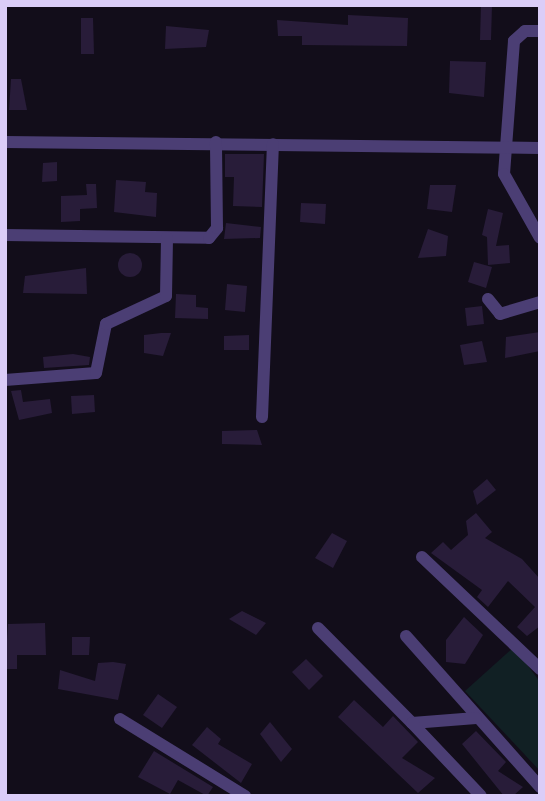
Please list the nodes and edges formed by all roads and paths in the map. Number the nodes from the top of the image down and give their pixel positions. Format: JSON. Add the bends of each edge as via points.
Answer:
{"nodes":[{"id":1,"x":540,"y":31,"type":"edge"},
{"id":2,"x":5,"y":142,"type":"edge"},
{"id":3,"x":216,"y":142,"type":"junction"},
{"id":4,"x":273,"y":144,"type":"junction"},
{"id":5,"x":505,"y":148,"type":"junction"},
{"id":6,"x":540,"y":148,"type":"edge"},
{"id":7,"x":5,"y":235,"type":"edge"},
{"id":8,"x":167,"y":238,"type":"junction"},
{"id":9,"x":540,"y":238,"type":"edge"},
{"id":10,"x":488,"y":299,"type":"dead end"},
{"id":11,"x":540,"y":302,"type":"edge"},
{"id":12,"x":5,"y":380,"type":"edge"},
{"id":13,"x":262,"y":417,"type":"dead end"},
{"id":14,"x":422,"y":557,"type":"dead end"},
{"id":15,"x":318,"y":628,"type":"dead end"},
{"id":16,"x":406,"y":636,"type":"dead end"},
{"id":17,"x":540,"y":669,"type":"edge"},
{"id":18,"x":476,"y":718,"type":"junction"},
{"id":19,"x":120,"y":719,"type":"dead end"},
{"id":20,"x":412,"y":723,"type":"junction"},
{"id":21,"x":540,"y":787,"type":"edge"},
{"id":22,"x":245,"y":796,"type":"edge"},
{"id":23,"x":481,"y":796,"type":"edge"}],
"edges":[{"from":1,"to":5,"type":"street","via":[[525,32],[514,41]]},
{"from":2,"to":3,"type":"street"},
{"from":3,"to":4,"type":"street"},
{"from":3,"to":8,"type":"street","via":[[215,233]]},
{"from":4,"to":5,"type":"street"},
{"from":4,"to":13,"type":"street"},
{"from":5,"to":6,"type":"street"},
{"from":5,"to":9,"type":"street","via":[[505,182],[531,212]]},
{"from":7,"to":8,"type":"street"},
{"from":8,"to":12,"type":"street","via":[[166,296],[106,324],[96,373]]},
{"from":10,"to":11,"type":"street","via":[[500,314]]},
{"from":14,"to":17,"type":"street"},
{"from":15,"to":20,"type":"street"},
{"from":16,"to":18,"type":"street"},
{"from":18,"to":20,"type":"street"},
{"from":18,"to":21,"type":"street"},
{"from":19,"to":22,"type":"street"},
{"from":20,"to":23,"type":"street"}]}
